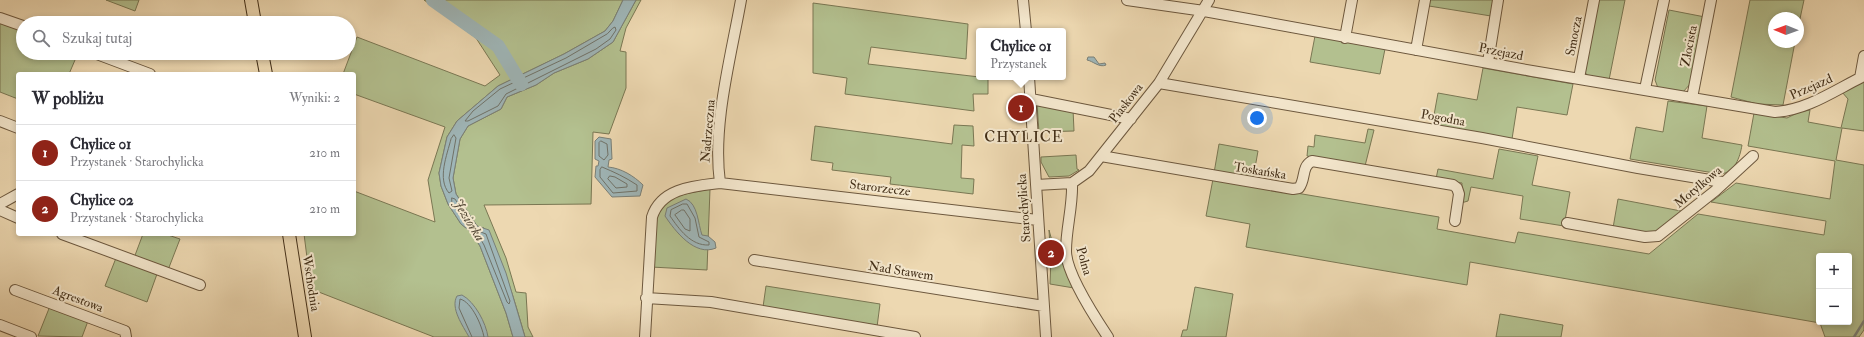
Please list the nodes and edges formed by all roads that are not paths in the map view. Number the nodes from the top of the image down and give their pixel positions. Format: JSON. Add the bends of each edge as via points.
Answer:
{"nodes":[{"id":1,"x":250,"y":0,"type":"edge"},
{"id":2,"x":741,"y":0,"type":"edge"},
{"id":3,"x":1023,"y":0,"type":"edge"},
{"id":4,"x":1127,"y":0,"type":"edge"},
{"id":5,"x":1209,"y":0,"type":"edge"},
{"id":6,"x":1352,"y":0,"type":"edge"},
{"id":7,"x":1426,"y":0,"type":"edge"},
{"id":8,"x":1498,"y":0,"type":"edge"},
{"id":9,"x":1594,"y":0,"type":"edge"},
{"id":10,"x":1664,"y":0,"type":"edge"},
{"id":11,"x":1711,"y":0,"type":"edge"},
{"id":12,"x":1204,"y":11,"type":"junction"},
{"id":13,"x":254,"y":16,"type":"edge"},
{"id":14,"x":0,"y":18,"type":"edge"},
{"id":15,"x":16,"y":24,"type":"edge"},
{"id":16,"x":1026,"y":28,"type":"edge"},
{"id":17,"x":1345,"y":38,"type":"junction"},
{"id":18,"x":1416,"y":50,"type":"junction"},
{"id":19,"x":1864,"y":56,"type":"edge"},
{"id":20,"x":113,"y":60,"type":"edge"},
{"id":21,"x":263,"y":60,"type":"edge"},
{"id":22,"x":1488,"y":62,"type":"junction"},
{"id":23,"x":145,"y":72,"type":"edge"},
{"id":24,"x":266,"y":72,"type":"edge"},
{"id":25,"x":1862,"y":77,"type":"edge"},
{"id":26,"x":1579,"y":78,"type":"junction"},
{"id":27,"x":1029,"y":80,"type":"edge"},
{"id":28,"x":1159,"y":83,"type":"junction"},
{"id":29,"x":1645,"y":89,"type":"junction"},
{"id":30,"x":1692,"y":98,"type":"junction"},
{"id":31,"x":1030,"y":99,"type":"junction"},
{"id":32,"x":1131,"y":119,"type":"junction"},
{"id":33,"x":0,"y":121,"type":"edge"},
{"id":34,"x":16,"y":127,"type":"edge"},
{"id":35,"x":1101,"y":156,"type":"junction"},
{"id":36,"x":1753,"y":156,"type":"dead end"},
{"id":37,"x":720,"y":182,"type":"junction"},
{"id":38,"x":1722,"y":182,"type":"junction"},
{"id":39,"x":1072,"y":183,"type":"junction"},
{"id":40,"x":1036,"y":185,"type":"junction"},
{"id":41,"x":16,"y":195,"type":"edge"},
{"id":42,"x":0,"y":204,"type":"edge"},
{"id":43,"x":0,"y":210,"type":"edge"},
{"id":44,"x":16,"y":217,"type":"edge"},
{"id":45,"x":1038,"y":220,"type":"junction"},
{"id":46,"x":1455,"y":221,"type":"dead end"},
{"id":47,"x":1567,"y":223,"type":"dead end"},
{"id":48,"x":67,"y":236,"type":"edge"},
{"id":49,"x":289,"y":236,"type":"edge"},
{"id":50,"x":754,"y":260,"type":"dead end"},
{"id":51,"x":200,"y":286,"type":"dead end"},
{"id":52,"x":16,"y":290,"type":"dead end"},
{"id":53,"x":646,"y":298,"type":"junction"},
{"id":54,"x":1044,"y":306,"type":"junction"},
{"id":55,"x":0,"y":325,"type":"edge"},
{"id":56,"x":31,"y":337,"type":"edge"},
{"id":57,"x":126,"y":337,"type":"edge"},
{"id":58,"x":305,"y":337,"type":"edge"},
{"id":59,"x":645,"y":337,"type":"edge"},
{"id":60,"x":915,"y":337,"type":"edge"},
{"id":61,"x":1046,"y":337,"type":"edge"},
{"id":62,"x":1108,"y":337,"type":"edge"}],
"edges":[{"from":1,"to":13,"type":"main road"},
{"from":2,"to":37,"type":"street","name":"Nadrzeczna","via":[[719,131]]},
{"from":3,"to":16,"type":"street"},
{"from":4,"to":12,"type":"street","name":"Przejazd"},
{"from":5,"to":12,"type":"street","name":"Piaskowa"},
{"from":6,"to":17,"type":"street"},
{"from":7,"to":18,"type":"street"},
{"from":8,"to":22,"type":"street"},
{"from":9,"to":26,"type":"street","name":"Smocza"},
{"from":10,"to":29,"type":"street"},
{"from":11,"to":30,"type":"street","name":"Złocista"},
{"from":12,"to":17,"type":"street","name":"Przejazd"},
{"from":12,"to":28,"type":"street","name":"Piaskowa"},
{"from":14,"to":15,"type":"street"},
{"from":17,"to":18,"type":"street","name":"Przejazd"},
{"from":18,"to":22,"type":"street","name":"Przejazd"},
{"from":19,"to":25,"type":"street"},
{"from":20,"to":23,"type":"street"},
{"from":21,"to":24,"type":"main road"},
{"from":22,"to":26,"type":"street","name":"Przejazd"},
{"from":25,"to":30,"type":"street","name":"Przejazd","via":[[1810,104],[1787,111],[1775,112]]},
{"from":26,"to":29,"type":"street","name":"Przejazd"},
{"from":27,"to":31,"type":"street","name":"Starochylicka"},
{"from":28,"to":32,"type":"street","name":"Piaskowa"},
{"from":28,"to":38,"type":"street","name":"Pogodna"},
{"from":29,"to":30,"type":"street","name":"Przejazd"},
{"from":31,"to":32,"type":"street"},
{"from":31,"to":40,"type":"street","name":"Starochylicka"},
{"from":32,"to":35,"type":"street","name":"Piaskowa"},
{"from":33,"to":34,"type":"street"},
{"from":35,"to":39,"type":"street","name":"Piaskowa","via":[[1085,174]]},
{"from":35,"to":46,"type":"street","name":"Toskańska","via":[[1293,189],[1299,188],[1302,184],[1305,168],[1312,161],[1453,185],[1459,194]]},
{"from":36,"to":38,"type":"street","name":"Motylkowa"},
{"from":37,"to":45,"type":"street","name":"Starorzecze"},
{"from":37,"to":53,"type":"street","via":[[694,186],[667,195],[655,207],[652,217]]},
{"from":38,"to":47,"type":"street","name":"Motylkowa","via":[[1715,192],[1658,236],[1645,238]]},
{"from":39,"to":40,"type":"street"},
{"from":39,"to":62,"type":"street","name":"Polna","via":[[1066,253],[1079,288]]},
{"from":40,"to":45,"type":"street","name":"Starochylicka"},
{"from":41,"to":42,"type":"street"},
{"from":43,"to":44,"type":"street"},
{"from":45,"to":54,"type":"street","name":"Starochylicka"},
{"from":48,"to":51,"type":"street"},
{"from":49,"to":58,"type":"main road","name":"Wschodnia"},
{"from":50,"to":54,"type":"street","name":"Nad Stawem"},
{"from":52,"to":57,"type":"street","name":"Agrestowa","via":[[125,331]]},
{"from":53,"to":59,"type":"street"},
{"from":53,"to":60,"type":"street","via":[[711,302]]},
{"from":54,"to":61,"type":"street","name":"Starochylicka"},
{"from":55,"to":56,"type":"street"}]}
